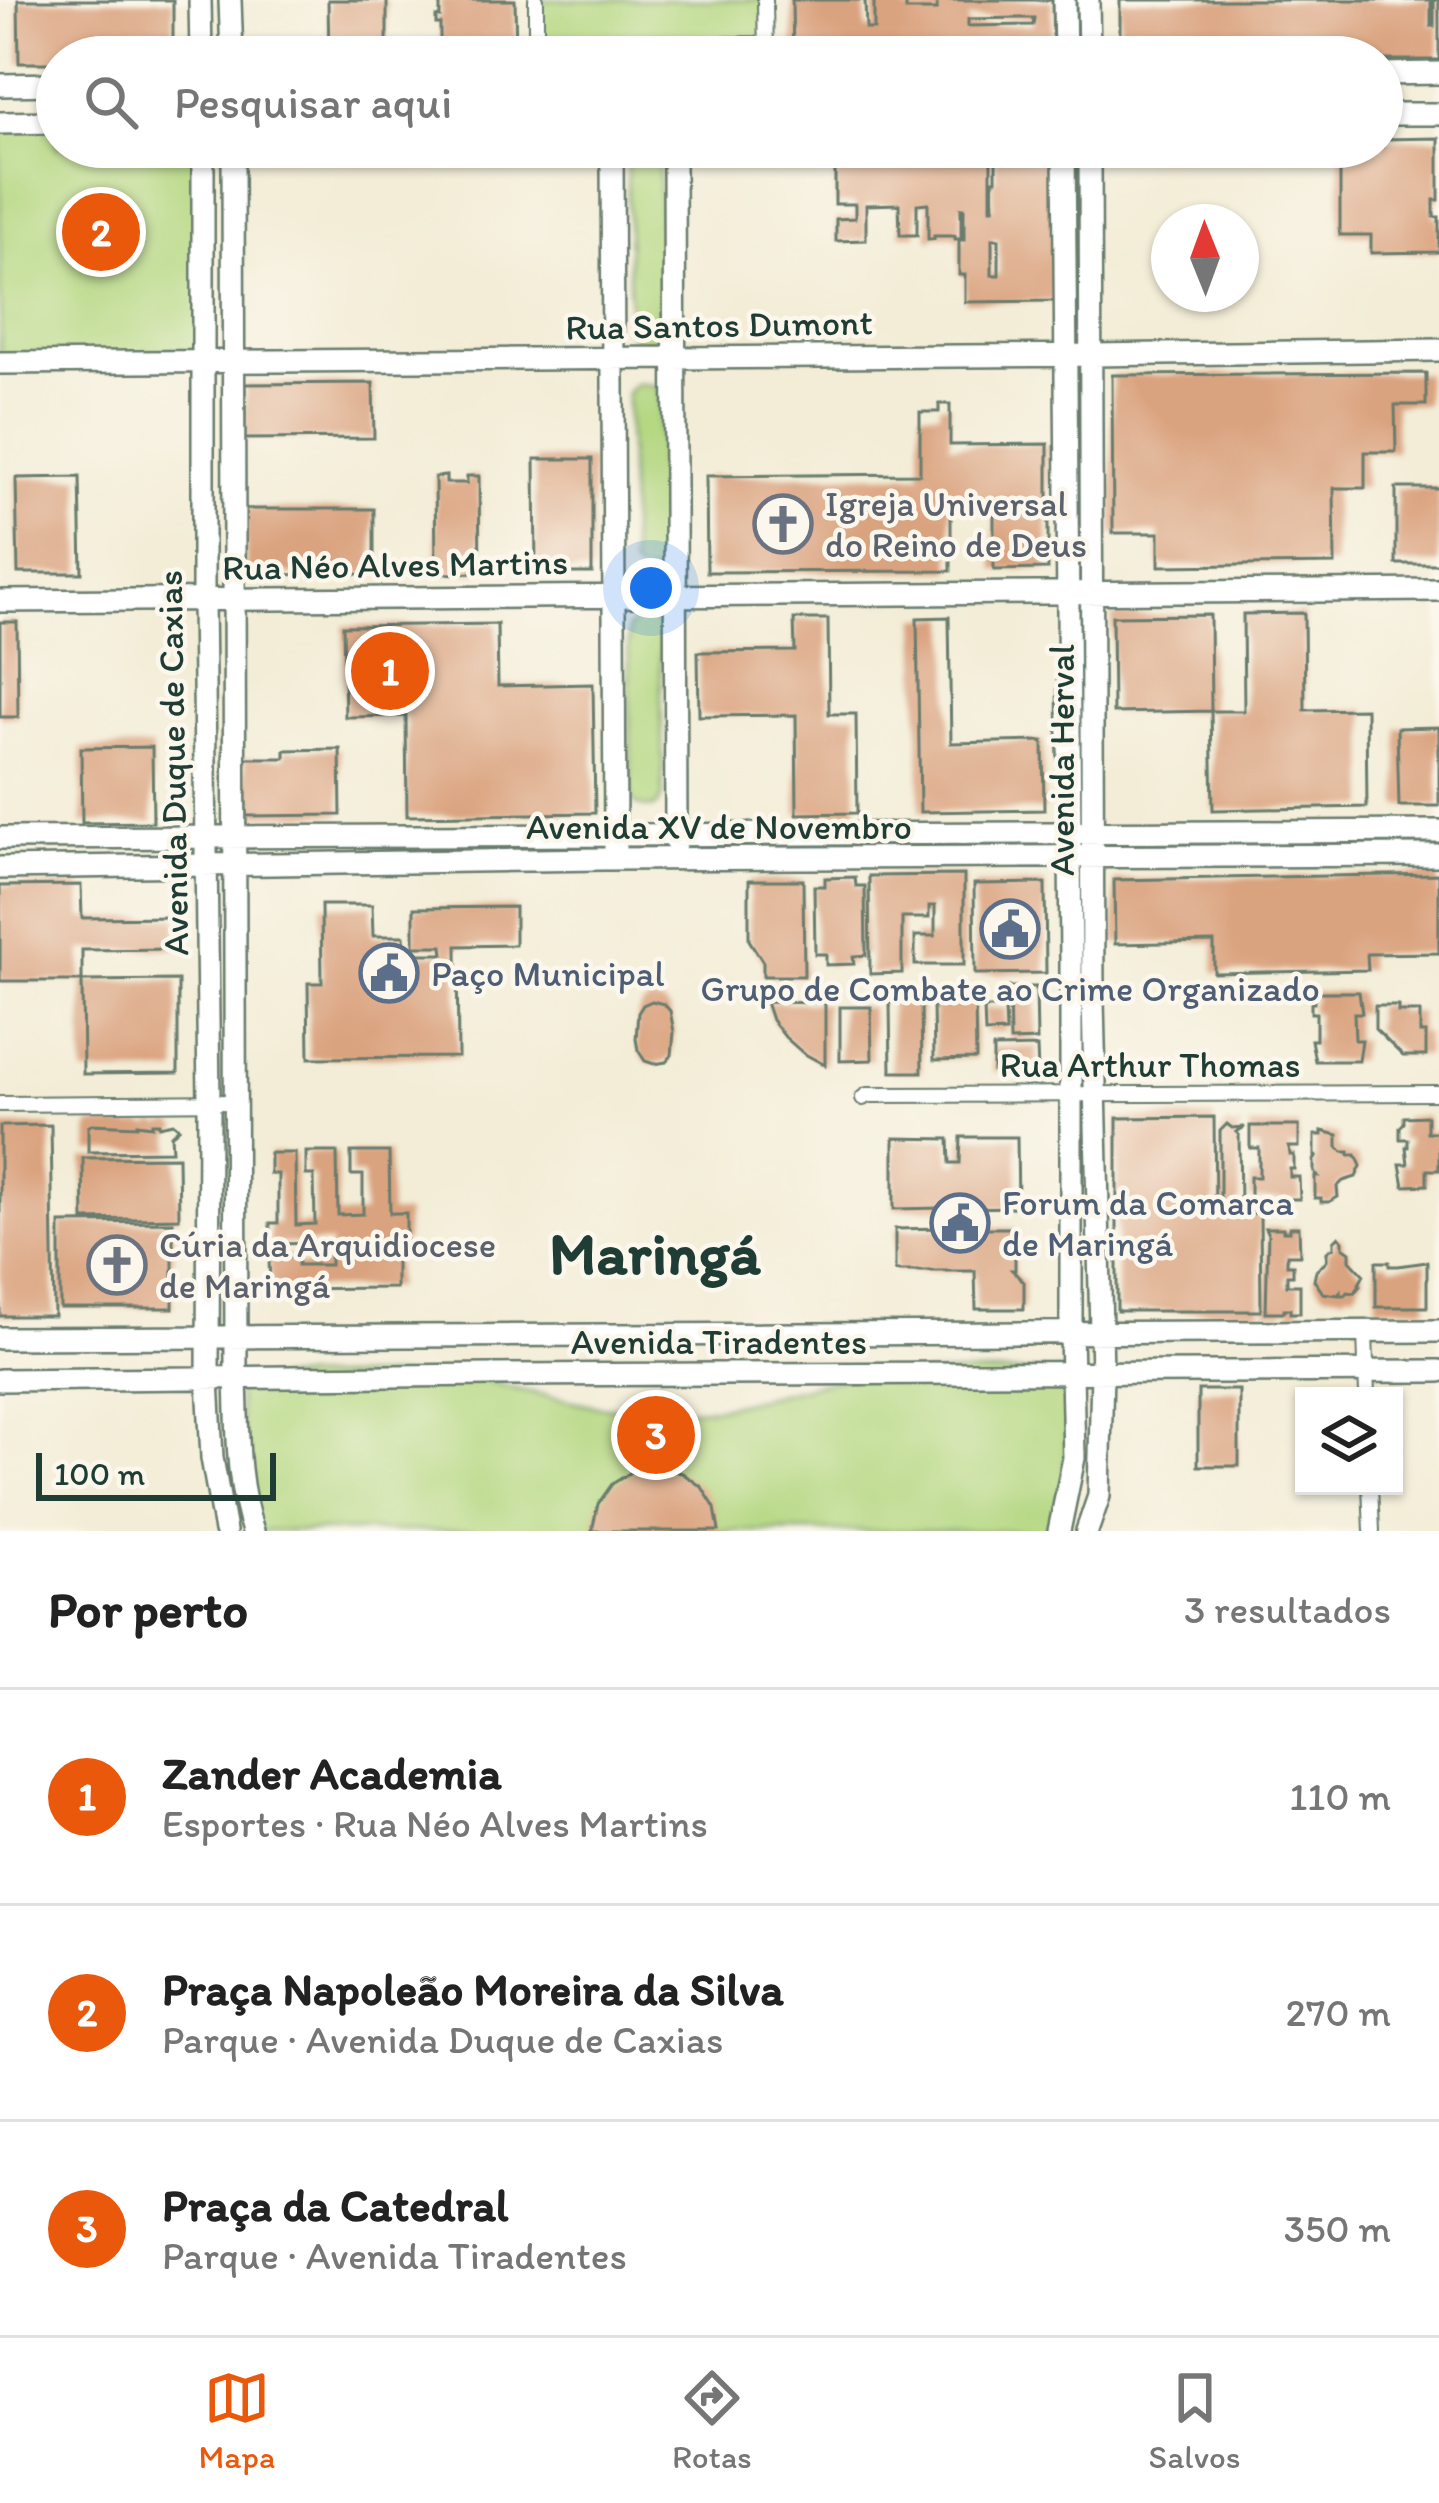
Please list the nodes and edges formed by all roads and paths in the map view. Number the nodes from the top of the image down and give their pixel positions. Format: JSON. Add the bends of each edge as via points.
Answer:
{"nodes":[{"id":1,"x":200,"y":0,"type":"edge"},
{"id":2,"x":230,"y":0,"type":"edge"},
{"id":3,"x":536,"y":0,"type":"edge"},
{"id":4,"x":765,"y":0,"type":"edge"},
{"id":5,"x":1064,"y":0,"type":"edge"},
{"id":6,"x":1088,"y":0,"type":"edge"},
{"id":7,"x":201,"y":36,"type":"edge"},
{"id":8,"x":231,"y":36,"type":"edge"},
{"id":9,"x":536,"y":36,"type":"edge"},
{"id":10,"x":766,"y":36,"type":"edge"},
{"id":11,"x":1065,"y":36,"type":"edge"},
{"id":12,"x":1089,"y":36,"type":"edge"},
{"id":13,"x":1439,"y":73,"type":"edge"},
{"id":14,"x":1403,"y":74,"type":"edge"},
{"id":15,"x":36,"y":84,"type":"edge"},
{"id":16,"x":0,"y":85,"type":"edge"},
{"id":17,"x":1403,"y":114,"type":"edge"},
{"id":18,"x":1439,"y":114,"type":"edge"},
{"id":19,"x":36,"y":122,"type":"edge"},
{"id":20,"x":0,"y":123,"type":"edge"},
{"id":21,"x":202,"y":168,"type":"edge"},
{"id":22,"x":233,"y":168,"type":"edge"},
{"id":23,"x":618,"y":168,"type":"edge"},
{"id":24,"x":669,"y":168,"type":"edge"},
{"id":25,"x":1064,"y":168,"type":"edge"},
{"id":26,"x":1090,"y":168,"type":"edge"},
{"id":27,"x":1090,"y":199,"type":"junction"},
{"id":28,"x":233,"y":212,"type":"junction"},
{"id":29,"x":1066,"y":239,"type":"junction"},
{"id":30,"x":202,"y":263,"type":"junction"},
{"id":31,"x":1439,"y":350,"type":"edge"},
{"id":32,"x":1066,"y":355,"type":"junction"},
{"id":33,"x":1092,"y":355,"type":"junction"},
{"id":34,"x":675,"y":356,"type":"junction"},
{"id":35,"x":613,"y":358,"type":"junction"},
{"id":36,"x":0,"y":363,"type":"edge"},
{"id":37,"x":204,"y":363,"type":"junction"},
{"id":38,"x":232,"y":363,"type":"junction"},
{"id":39,"x":1066,"y":461,"type":"junction"},
{"id":40,"x":203,"y":467,"type":"junction"},
{"id":41,"x":1092,"y":502,"type":"junction"},
{"id":42,"x":233,"y":510,"type":"junction"},
{"id":43,"x":1439,"y":590,"type":"edge"},
{"id":44,"x":1093,"y":592,"type":"junction"},
{"id":45,"x":1066,"y":593,"type":"junction"},
{"id":46,"x":676,"y":595,"type":"junction"},
{"id":47,"x":614,"y":596,"type":"junction"},
{"id":48,"x":202,"y":599,"type":"junction"},
{"id":49,"x":234,"y":599,"type":"junction"},
{"id":50,"x":0,"y":602,"type":"edge"},
{"id":51,"x":1093,"y":689,"type":"junction"},
{"id":52,"x":235,"y":691,"type":"junction"},
{"id":53,"x":1069,"y":717,"type":"junction"},
{"id":54,"x":204,"y":736,"type":"junction"},
{"id":55,"x":1094,"y":831,"type":"junction"},
{"id":56,"x":1439,"y":831,"type":"edge"},
{"id":57,"x":1070,"y":832,"type":"junction"},
{"id":58,"x":615,"y":834,"type":"junction"},
{"id":59,"x":676,"y":834,"type":"junction"},
{"id":60,"x":206,"y":837,"type":"junction"},
{"id":61,"x":236,"y":837,"type":"junction"},
{"id":62,"x":0,"y":838,"type":"edge"},
{"id":63,"x":1439,"y":855,"type":"edge"},
{"id":64,"x":1070,"y":856,"type":"junction"},
{"id":65,"x":1094,"y":856,"type":"junction"},
{"id":66,"x":615,"y":859,"type":"junction"},
{"id":67,"x":676,"y":859,"type":"junction"},
{"id":68,"x":206,"y":866,"type":"junction"},
{"id":69,"x":236,"y":866,"type":"junction"},
{"id":70,"x":0,"y":868,"type":"edge"},
{"id":71,"x":207,"y":930,"type":"junction"},
{"id":72,"x":1071,"y":962,"type":"junction"},
{"id":73,"x":236,"y":982,"type":"junction"},
{"id":74,"x":1094,"y":1001,"type":"junction"},
{"id":75,"x":1097,"y":1093,"type":"junction"},
{"id":76,"x":1439,"y":1093,"type":"edge"},
{"id":77,"x":1070,"y":1094,"type":"junction"},
{"id":78,"x":863,"y":1098,"type":"dead end"},
{"id":79,"x":209,"y":1102,"type":"junction"},
{"id":80,"x":236,"y":1102,"type":"junction"},
{"id":81,"x":0,"y":1104,"type":"edge"},
{"id":82,"x":236,"y":1189,"type":"junction"},
{"id":83,"x":1097,"y":1191,"type":"junction"},
{"id":84,"x":1071,"y":1234,"type":"junction"},
{"id":85,"x":209,"y":1236,"type":"junction"},
{"id":86,"x":1365,"y":1331,"type":"junction"},
{"id":87,"x":1439,"y":1331,"type":"edge"},
{"id":88,"x":1071,"y":1332,"type":"junction"},
{"id":89,"x":1100,"y":1332,"type":"junction"},
{"id":90,"x":208,"y":1336,"type":"junction"},
{"id":91,"x":237,"y":1336,"type":"junction"},
{"id":92,"x":0,"y":1338,"type":"edge"},
{"id":93,"x":1366,"y":1371,"type":"junction"},
{"id":94,"x":1439,"y":1371,"type":"edge"},
{"id":95,"x":1073,"y":1372,"type":"junction"},
{"id":96,"x":1102,"y":1372,"type":"junction"},
{"id":97,"x":208,"y":1379,"type":"junction"},
{"id":98,"x":236,"y":1379,"type":"junction"},
{"id":99,"x":0,"y":1381,"type":"edge"},
{"id":100,"x":1367,"y":1387,"type":"edge"},
{"id":101,"x":1370,"y":1495,"type":"edge"},
{"id":102,"x":1099,"y":1496,"type":"junction"},
{"id":103,"x":223,"y":1522,"type":"edge"},
{"id":104,"x":1063,"y":1528,"type":"edge"},
{"id":105,"x":236,"y":1531,"type":"edge"},
{"id":106,"x":253,"y":1531,"type":"edge"},
{"id":107,"x":1087,"y":1531,"type":"edge"},
{"id":108,"x":1103,"y":1531,"type":"edge"},
{"id":109,"x":1372,"y":1531,"type":"edge"}],
"edges":[{"from":1,"to":7,"type":"main road"},
{"from":2,"to":8,"type":"main road"},
{"from":3,"to":9,"type":"street"},
{"from":4,"to":10,"type":"street"},
{"from":5,"to":11,"type":"main road"},
{"from":6,"to":12,"type":"main road"},
{"from":13,"to":14,"type":"main road"},
{"from":15,"to":16,"type":"main road"},
{"from":17,"to":18,"type":"main road"},
{"from":19,"to":20,"type":"main road"},
{"from":21,"to":30,"type":"main road","name":"Avenida Duque de Caxias"},
{"from":22,"to":28,"type":"main road","name":"Avenida Duque de Caxias"},
{"from":23,"to":35,"type":"main road"},
{"from":24,"to":34,"type":"main road"},
{"from":25,"to":29,"type":"main road","name":"Avenida Herval"},
{"from":26,"to":27,"type":"main road","name":"Avenida Herval"},
{"from":27,"to":29,"type":"main road"},
{"from":27,"to":33,"type":"main road","name":"Avenida Herval"},
{"from":28,"to":30,"type":"main road"},
{"from":28,"to":38,"type":"main road","name":"Avenida Duque de Caxias"},
{"from":29,"to":32,"type":"main road","name":"Avenida Herval"},
{"from":30,"to":37,"type":"main road","name":"Avenida Duque de Caxias"},
{"from":31,"to":33,"type":"main road","name":"Rua Santos Dumont"},
{"from":32,"to":33,"type":"main road","name":"Rua Santos Dumont"},
{"from":32,"to":34,"type":"main road","name":"Rua Santos Dumont"},
{"from":32,"to":39,"type":"main road","name":"Avenida Herval"},
{"from":33,"to":41,"type":"main road","name":"Avenida Herval"},
{"from":34,"to":35,"type":"main road","name":"Rua Santos Dumont"},
{"from":34,"to":46,"type":"main road"},
{"from":35,"to":38,"type":"main road","name":"Rua Santos Dumont"},
{"from":35,"to":47,"type":"main road"},
{"from":36,"to":37,"type":"main road","name":"Rua Santos Dumont"},
{"from":37,"to":38,"type":"main road","name":"Rua Santos Dumont"},
{"from":37,"to":40,"type":"main road","name":"Avenida Duque de Caxias"},
{"from":38,"to":42,"type":"main road","name":"Avenida Duque de Caxias"},
{"from":39,"to":41,"type":"main road"},
{"from":39,"to":45,"type":"main road","name":"Avenida Herval"},
{"from":40,"to":42,"type":"main road"},
{"from":40,"to":48,"type":"main road","name":"Avenida Duque de Caxias"},
{"from":41,"to":44,"type":"main road","name":"Avenida Herval"},
{"from":42,"to":49,"type":"main road","name":"Avenida Duque de Caxias"},
{"from":43,"to":44,"type":"main road","name":"Rua Néo Alves Martins"},
{"from":44,"to":45,"type":"main road","name":"Rua Néo Alves Martins"},
{"from":44,"to":51,"type":"main road","name":"Avenida Herval"},
{"from":45,"to":46,"type":"main road","name":"Rua Néo Alves Martins"},
{"from":45,"to":53,"type":"main road","name":"Avenida Herval"},
{"from":46,"to":47,"type":"main road","name":"Rua Néo Alves Martins"},
{"from":46,"to":59,"type":"main road"},
{"from":47,"to":49,"type":"main road","name":"Rua Néo Alves Martins"},
{"from":47,"to":58,"type":"main road"},
{"from":48,"to":49,"type":"main road","name":"Rua Néo Alves Martins"},
{"from":48,"to":50,"type":"main road","name":"Rua Néo Alves Martins"},
{"from":48,"to":54,"type":"main road","name":"Avenida Duque de Caxias"},
{"from":49,"to":52,"type":"main road","name":"Avenida Duque de Caxias"},
{"from":51,"to":53,"type":"main road"},
{"from":51,"to":55,"type":"main road","name":"Avenida Herval"},
{"from":52,"to":54,"type":"main road"},
{"from":52,"to":61,"type":"main road","name":"Avenida Duque de Caxias"},
{"from":53,"to":57,"type":"main road","name":"Avenida Herval"},
{"from":54,"to":60,"type":"main road","name":"Avenida Duque de Caxias"},
{"from":55,"to":56,"type":"main road","name":"Avenida XV de Novembro"},
{"from":55,"to":57,"type":"main road","name":"Avenida XV de Novembro"},
{"from":55,"to":65,"type":"main road","name":"Avenida Herval"},
{"from":57,"to":59,"type":"main road","name":"Avenida XV de Novembro"},
{"from":57,"to":64,"type":"main road","name":"Avenida Herval"},
{"from":58,"to":59,"type":"main road","name":"Avenida XV de Novembro"},
{"from":58,"to":61,"type":"main road","name":"Avenida XV de Novembro"},
{"from":58,"to":66,"type":"main road"},
{"from":59,"to":67,"type":"main road"},
{"from":60,"to":61,"type":"main road","name":"Avenida XV de Novembro"},
{"from":60,"to":62,"type":"main road","name":"Avenida XV de Novembro"},
{"from":60,"to":68,"type":"main road","name":"Avenida Duque de Caxias"},
{"from":61,"to":69,"type":"main road","name":"Avenida Duque de Caxias"},
{"from":63,"to":65,"type":"main road","name":"Avenida XV de Novembro"},
{"from":64,"to":65,"type":"main road","name":"Avenida XV de Novembro"},
{"from":64,"to":67,"type":"main road","name":"Avenida XV de Novembro"},
{"from":64,"to":72,"type":"main road","name":"Avenida Herval"},
{"from":65,"to":74,"type":"main road","name":"Avenida Herval"},
{"from":66,"to":67,"type":"main road","name":"Avenida XV de Novembro"},
{"from":66,"to":69,"type":"main road","name":"Avenida XV de Novembro"},
{"from":68,"to":69,"type":"main road","name":"Avenida XV de Novembro"},
{"from":68,"to":70,"type":"main road","name":"Avenida XV de Novembro"},
{"from":68,"to":71,"type":"main road","name":"Avenida Duque de Caxias"},
{"from":69,"to":73,"type":"main road","name":"Avenida Duque de Caxias"},
{"from":71,"to":73,"type":"main road"},
{"from":71,"to":79,"type":"main road","name":"Avenida Duque de Caxias"},
{"from":72,"to":74,"type":"main road"},
{"from":72,"to":77,"type":"main road","name":"Avenida Herval"},
{"from":73,"to":80,"type":"main road","name":"Avenida Duque de Caxias"},
{"from":74,"to":75,"type":"main road","name":"Avenida Herval"},
{"from":75,"to":76,"type":"street","name":"Rua Arthur Thomas"},
{"from":75,"to":77,"type":"street","name":"Rua Arthur Thomas"},
{"from":75,"to":83,"type":"main road","name":"Avenida Herval"},
{"from":77,"to":78,"type":"street","name":"Rua Arthur Thomas"},
{"from":77,"to":84,"type":"main road","name":"Avenida Herval"},
{"from":79,"to":80,"type":"street"},
{"from":79,"to":81,"type":"street"},
{"from":79,"to":85,"type":"main road","name":"Avenida Duque de Caxias"},
{"from":80,"to":82,"type":"main road","name":"Avenida Duque de Caxias"},
{"from":82,"to":85,"type":"main road"},
{"from":82,"to":91,"type":"main road","name":"Avenida Duque de Caxias"},
{"from":83,"to":84,"type":"main road"},
{"from":83,"to":89,"type":"main road","name":"Avenida Herval"},
{"from":84,"to":88,"type":"main road","name":"Avenida Herval"},
{"from":85,"to":90,"type":"main road","name":"Avenida Duque de Caxias"},
{"from":86,"to":87,"type":"main road","name":"Avenida Tiradentes"},
{"from":86,"to":89,"type":"main road","name":"Avenida Tiradentes"},
{"from":86,"to":93,"type":"street"},
{"from":88,"to":89,"type":"main road","name":"Avenida Tiradentes"},
{"from":88,"to":91,"type":"main road","name":"Avenida Tiradentes"},
{"from":88,"to":95,"type":"main road","name":"Avenida Herval"},
{"from":89,"to":96,"type":"main road","name":"Avenida Herval"},
{"from":90,"to":91,"type":"main road","name":"Avenida Tiradentes"},
{"from":90,"to":92,"type":"main road","name":"Avenida Tiradentes"},
{"from":90,"to":97,"type":"main road","name":"Avenida Duque de Caxias"},
{"from":91,"to":98,"type":"main road","name":"Avenida Duque de Caxias"},
{"from":93,"to":94,"type":"main road","name":"Avenida Tiradentes"},
{"from":93,"to":96,"type":"main road","name":"Avenida Tiradentes"},
{"from":93,"to":100,"type":"street"},
{"from":95,"to":96,"type":"main road","name":"Avenida Tiradentes"},
{"from":95,"to":98,"type":"main road","name":"Avenida Tiradentes"},
{"from":95,"to":104,"type":"main road","name":"Avenida Herval","via":[[1074,1458]]},
{"from":96,"to":102,"type":"main road","name":"Avenida Herval"},
{"from":97,"to":98,"type":"main road","name":"Avenida Tiradentes"},
{"from":97,"to":99,"type":"main road","name":"Avenida Tiradentes"},
{"from":97,"to":103,"type":"main road","name":"Avenida Duque de Caxias"},
{"from":98,"to":106,"type":"main road","name":"Avenida Duque de Caxias","via":[[239,1462]]},
{"from":101,"to":109,"type":"street"},
{"from":102,"to":107,"type":"main road","name":"Avenida Herval"},
{"from":102,"to":108,"type":"street"},
{"from":103,"to":105,"type":"main road"}]}
